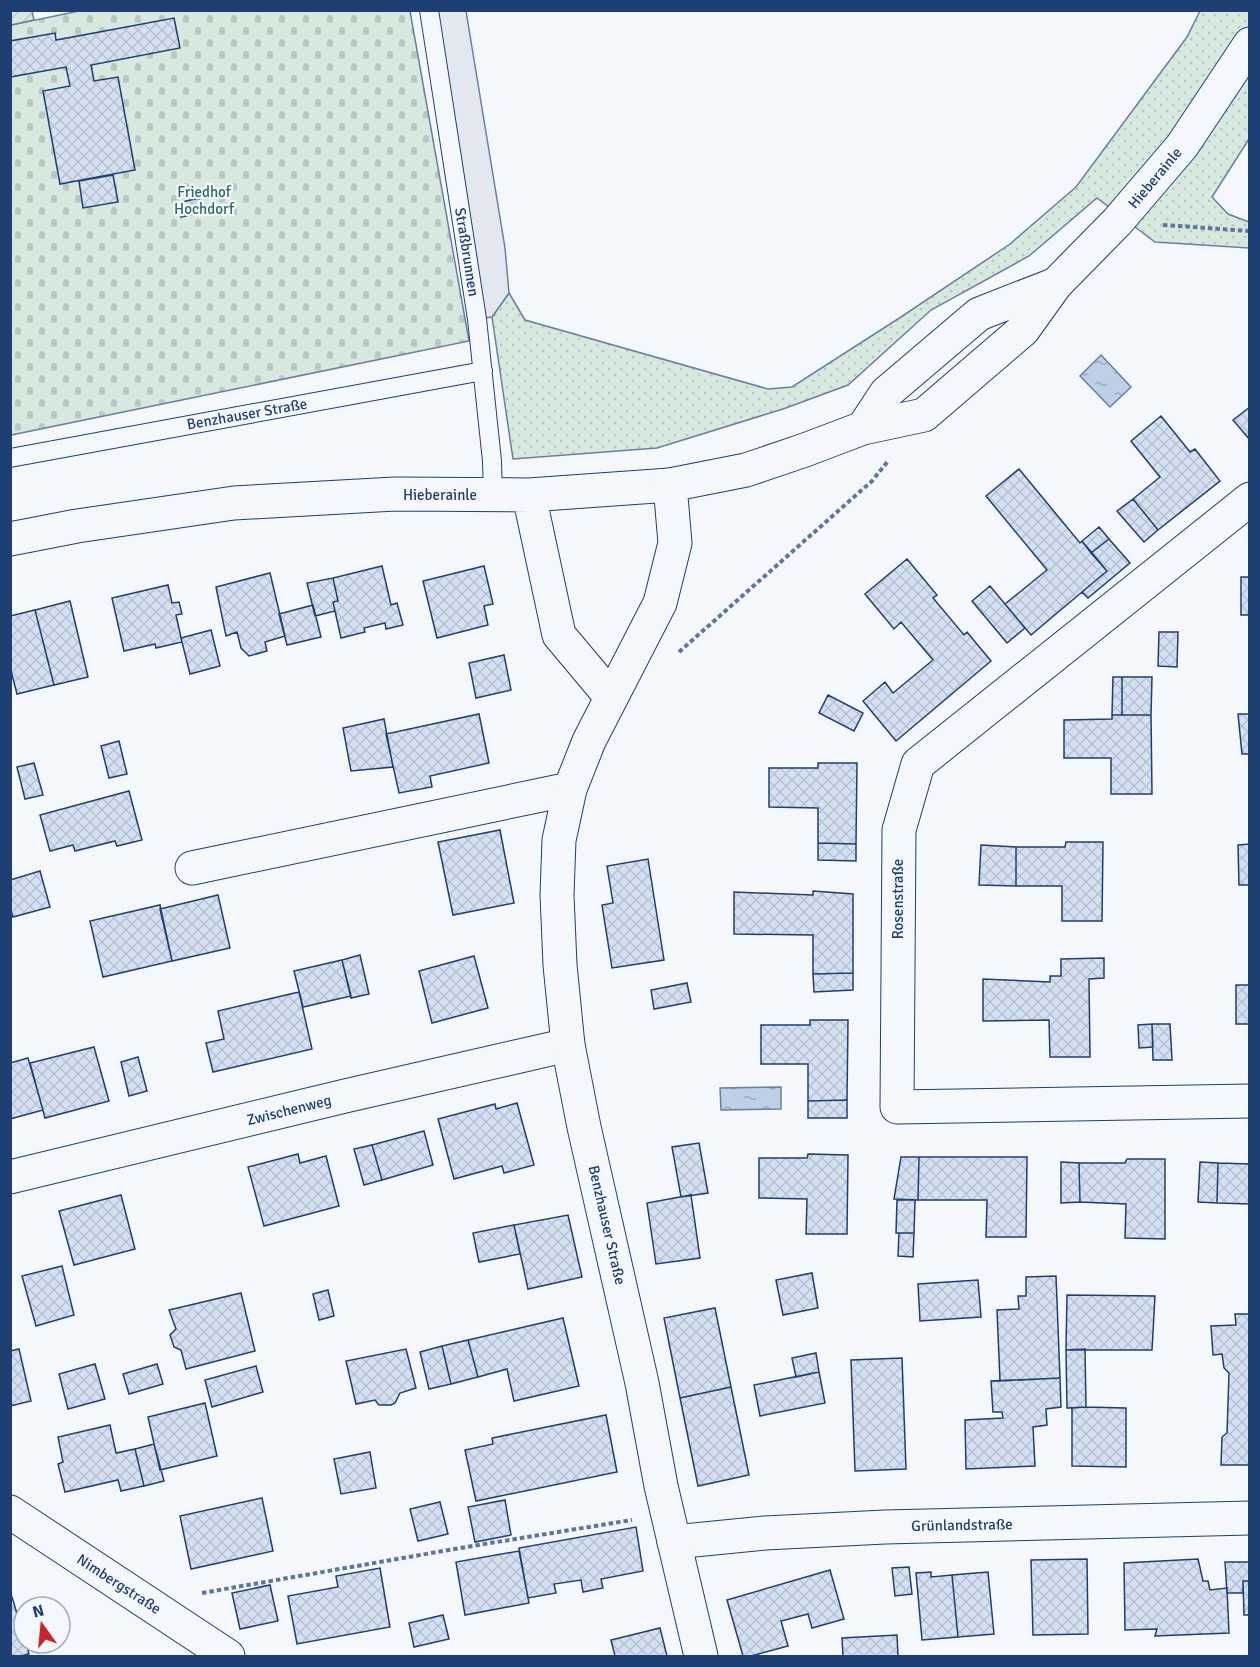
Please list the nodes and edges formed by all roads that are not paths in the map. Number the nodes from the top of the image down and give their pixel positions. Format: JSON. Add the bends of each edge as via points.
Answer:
{"nodes":[{"id":1,"x":429,"y":10,"type":"edge"},
{"id":2,"x":1245,"y":52,"type":"edge"},
{"id":3,"x":1056,"y":284,"type":"junction"},
{"id":4,"x":483,"y":371,"type":"junction"},
{"id":5,"x":863,"y":428,"type":"junction"},
{"id":6,"x":10,"y":458,"type":"edge"},
{"id":7,"x":670,"y":485,"type":"junction"},
{"id":8,"x":493,"y":495,"type":"junction"},
{"id":9,"x":529,"y":495,"type":"junction"},
{"id":10,"x":1250,"y":500,"type":"edge"},
{"id":11,"x":10,"y":539,"type":"edge"},
{"id":12,"x":611,"y":697,"type":"junction"},
{"id":13,"x":570,"y":789,"type":"junction"},
{"id":14,"x":192,"y":868,"type":"dead end"},
{"id":15,"x":568,"y":1045,"type":"junction"},
{"id":16,"x":1250,"y":1101,"type":"edge"},
{"id":17,"x":10,"y":1177,"type":"edge"},
{"id":18,"x":10,"y":1512,"type":"edge"},
{"id":19,"x":1250,"y":1518,"type":"edge"},
{"id":20,"x":671,"y":1528,"type":"junction"},
{"id":21,"x":228,"y":1656,"type":"edge"},
{"id":22,"x":701,"y":1656,"type":"edge"}],
"edges":[{"from":1,"to":4,"type":"lane","name":"Straßbrunnen"},
{"from":2,"to":3,"type":"street","name":"Hieberainle","via":[[1182,146],[1117,222]]},
{"from":3,"to":5,"type":"street","name":"Hieberainle","via":[[979,314],[886,393]]},
{"from":3,"to":5,"type":"street","name":"Hieberainle","via":[[1023,330],[924,415]]},
{"from":4,"to":6,"type":"lane","name":"Benzhauser Straße"},
{"from":4,"to":8,"type":"lane","name":"Straßbrunnen"},
{"from":5,"to":7,"type":"street","name":"Hieberainle","via":[[746,470]]},
{"from":7,"to":9,"type":"street","name":"Hieberainle"},
{"from":7,"to":12,"type":"street","name":"Benzhauser Straße","via":[[675,543],[660,603]]},
{"from":8,"to":9,"type":"street","name":"Hieberainle"},
{"from":8,"to":11,"type":"street","name":"Hieberainle","via":[[395,494],[234,502]]},
{"from":9,"to":12,"type":"street","via":[[559,635]]},
{"from":10,"to":16,"type":"street","name":"Rosenstraße","via":[[918,764],[899,830],[897,1107]]},
{"from":12,"to":13,"type":"street","name":"Benzhauser Straße"},
{"from":13,"to":14,"type":"street"},
{"from":13,"to":15,"type":"street","name":"Benzhauser Straße","via":[[559,840],[556,895]]},
{"from":15,"to":17,"type":"street","name":"Zwischenweg"},
{"from":15,"to":20,"type":"street","name":"Benzhauser Straße"},
{"from":18,"to":21,"type":"street","name":"Nimbergstraße"},
{"from":19,"to":20,"type":"street","name":"Grünlandstraße","via":[[765,1533]]},
{"from":20,"to":22,"type":"street","name":"Benzhauser Straße"}]}
